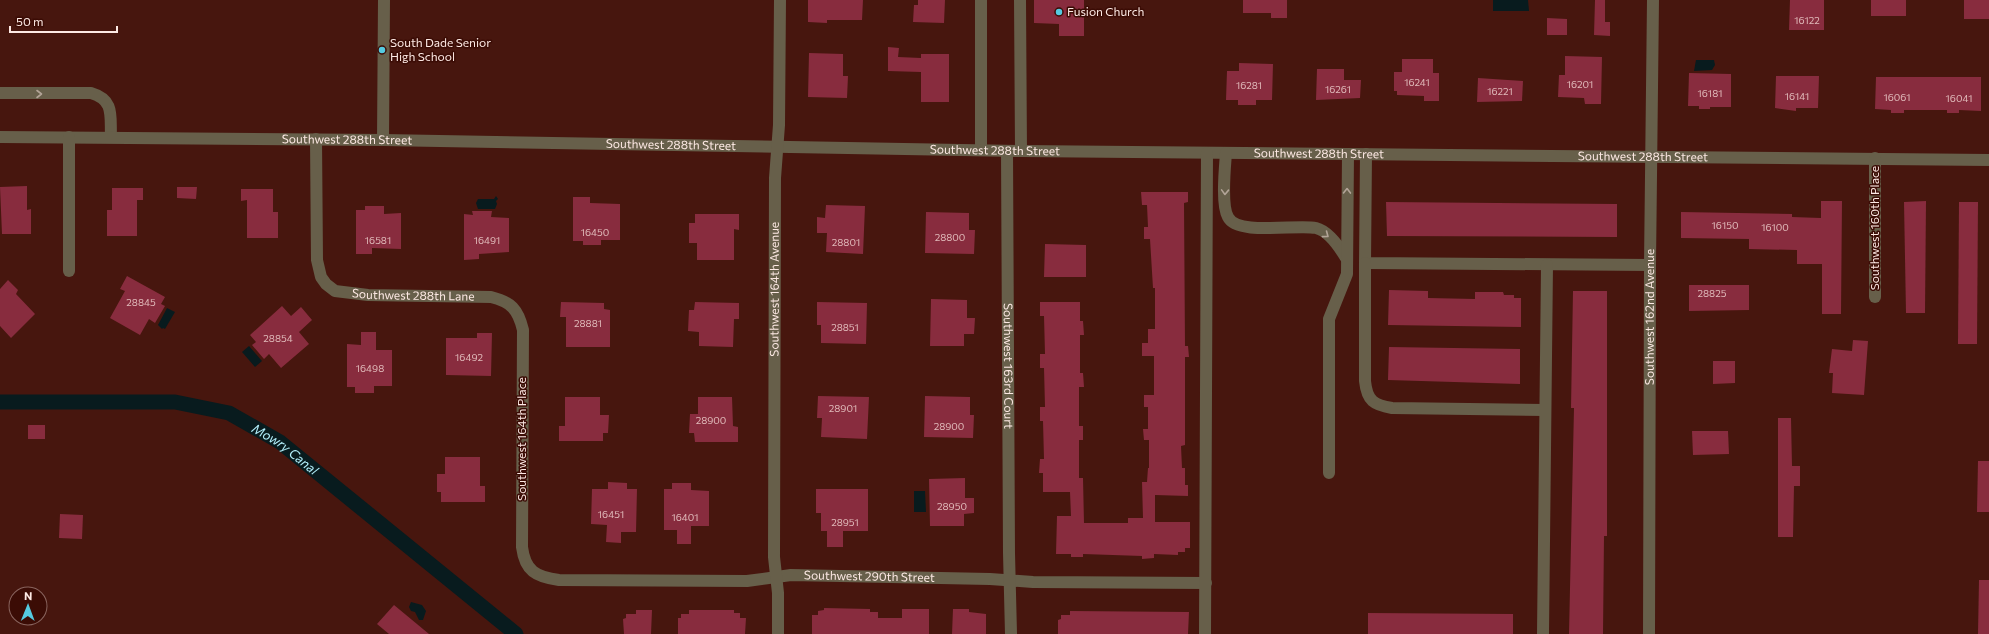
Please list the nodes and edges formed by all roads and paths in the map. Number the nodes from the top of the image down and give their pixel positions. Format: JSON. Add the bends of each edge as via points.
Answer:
{"nodes":[{"id":1,"x":384,"y":0,"type":"edge"},
{"id":2,"x":780,"y":0,"type":"edge"},
{"id":3,"x":981,"y":0,"type":"edge"},
{"id":4,"x":1020,"y":0,"type":"edge"},
{"id":5,"x":1653,"y":0,"type":"edge"},
{"id":6,"x":0,"y":93,"type":"edge"},
{"id":7,"x":0,"y":137,"type":"edge"},
{"id":8,"x":111,"y":137,"type":"junction"},
{"id":9,"x":69,"y":138,"type":"junction"},
{"id":10,"x":316,"y":139,"type":"junction"},
{"id":11,"x":383,"y":140,"type":"junction"},
{"id":12,"x":777,"y":147,"type":"junction"},
{"id":13,"x":981,"y":150,"type":"junction"},
{"id":14,"x":1008,"y":151,"type":"junction"},
{"id":15,"x":1021,"y":151,"type":"junction"},
{"id":16,"x":1207,"y":153,"type":"junction"},
{"id":17,"x":1226,"y":153,"type":"junction"},
{"id":18,"x":1348,"y":154,"type":"junction"},
{"id":19,"x":1366,"y":154,"type":"junction"},
{"id":20,"x":1652,"y":157,"type":"junction"},
{"id":21,"x":1875,"y":158,"type":"junction"},
{"id":22,"x":1989,"y":160,"type":"edge"},
{"id":23,"x":1346,"y":258,"type":"junction"},
{"id":24,"x":1365,"y":263,"type":"junction"},
{"id":25,"x":1547,"y":265,"type":"junction"},
{"id":26,"x":1650,"y":265,"type":"junction"},
{"id":27,"x":69,"y":272,"type":"dead end"},
{"id":28,"x":1875,"y":297,"type":"dead end"},
{"id":29,"x":511,"y":304,"type":"joint"},
{"id":30,"x":1545,"y":410,"type":"junction"},
{"id":31,"x":1329,"y":473,"type":"dead end"},
{"id":32,"x":534,"y":572,"type":"joint"},
{"id":33,"x":776,"y":578,"type":"junction"},
{"id":34,"x":1009,"y":581,"type":"junction"},
{"id":35,"x":1206,"y":583,"type":"junction"},
{"id":36,"x":778,"y":634,"type":"edge"},
{"id":37,"x":1011,"y":634,"type":"edge"},
{"id":38,"x":1205,"y":634,"type":"edge"},
{"id":39,"x":1543,"y":634,"type":"edge"},
{"id":40,"x":1649,"y":634,"type":"edge"}],
"edges":[{"from":1,"to":11,"type":"street"},
{"from":2,"to":12,"type":"street","name":"Southwest 164th Avenue"},
{"from":3,"to":13,"type":"street"},
{"from":4,"to":15,"type":"street"},
{"from":5,"to":20,"type":"street","name":"Southwest 162nd Avenue"},
{"from":6,"to":8,"type":"street","one_way":true,"via":[[100,96],[110,106]]},
{"from":7,"to":9,"type":"street","name":"Southwest 288th Street"},
{"from":8,"to":9,"type":"street","name":"Southwest 288th Street"},
{"from":8,"to":10,"type":"street","name":"Southwest 288th Street"},
{"from":9,"to":27,"type":"street"},
{"from":10,"to":11,"type":"street","name":"Southwest 288th Street"},
{"from":10,"to":29,"type":"street","name":"Southwest 288th Lane","via":[[316,248],[321,277],[326,284],[335,291],[346,293],[480,296]]},
{"from":11,"to":12,"type":"street","name":"Southwest 288th Street"},
{"from":12,"to":13,"type":"street","name":"Southwest 288th Street"},
{"from":12,"to":33,"type":"street","name":"Southwest 164th Avenue","via":[[774,557]]},
{"from":13,"to":14,"type":"street","name":"Southwest 288th Street"},
{"from":14,"to":15,"type":"street","name":"Southwest 288th Street"},
{"from":14,"to":34,"type":"street","name":"Southwest 163rd Court"},
{"from":15,"to":16,"type":"street","name":"Southwest 288th Street"},
{"from":16,"to":17,"type":"street","name":"Southwest 288th Street"},
{"from":16,"to":35,"type":"street"},
{"from":17,"to":18,"type":"street","name":"Southwest 288th Street"},
{"from":17,"to":23,"type":"street","one_way":true,"via":[[1224,200],[1227,217],[1234,224],[1250,227],[1317,228],[1336,242]]},
{"from":18,"to":19,"type":"street","name":"Southwest 288th Street"},
{"from":23,"to":18,"type":"street","one_way":true},
{"from":19,"to":20,"type":"street","name":"Southwest 288th Street"},
{"from":19,"to":24,"type":"street"},
{"from":20,"to":21,"type":"street","name":"Southwest 288th Street"},
{"from":20,"to":26,"type":"street","name":"Southwest 162nd Avenue"},
{"from":21,"to":22,"type":"street","name":"Southwest 288th Street"},
{"from":21,"to":28,"type":"street","name":"Southwest 160th Place"},
{"from":23,"to":31,"type":"street","via":[[1347,274],[1329,319]]},
{"from":24,"to":25,"type":"street"},
{"from":24,"to":30,"type":"street","via":[[1365,381],[1370,400],[1380,406],[1392,408]]},
{"from":25,"to":26,"type":"street"},
{"from":25,"to":30,"type":"street"},
{"from":26,"to":40,"type":"street","name":"Southwest 162nd Avenue"},
{"from":29,"to":32,"type":"street","name":"Southwest 164th Place","via":[[523,330],[522,547],[528,567]]},
{"from":30,"to":39,"type":"street"},
{"from":32,"to":33,"type":"street","name":"Southwest 290th Street","via":[[543,577],[559,580],[747,582]]},
{"from":33,"to":34,"type":"street","name":"Southwest 290th Street","via":[[791,575]]},
{"from":33,"to":36,"type":"street","name":"Southwest 164th Avenue"},
{"from":34,"to":35,"type":"street","name":"Southwest 290th Street"},
{"from":34,"to":37,"type":"street","name":"Southwest 163rd Court"},
{"from":35,"to":38,"type":"street"}]}
